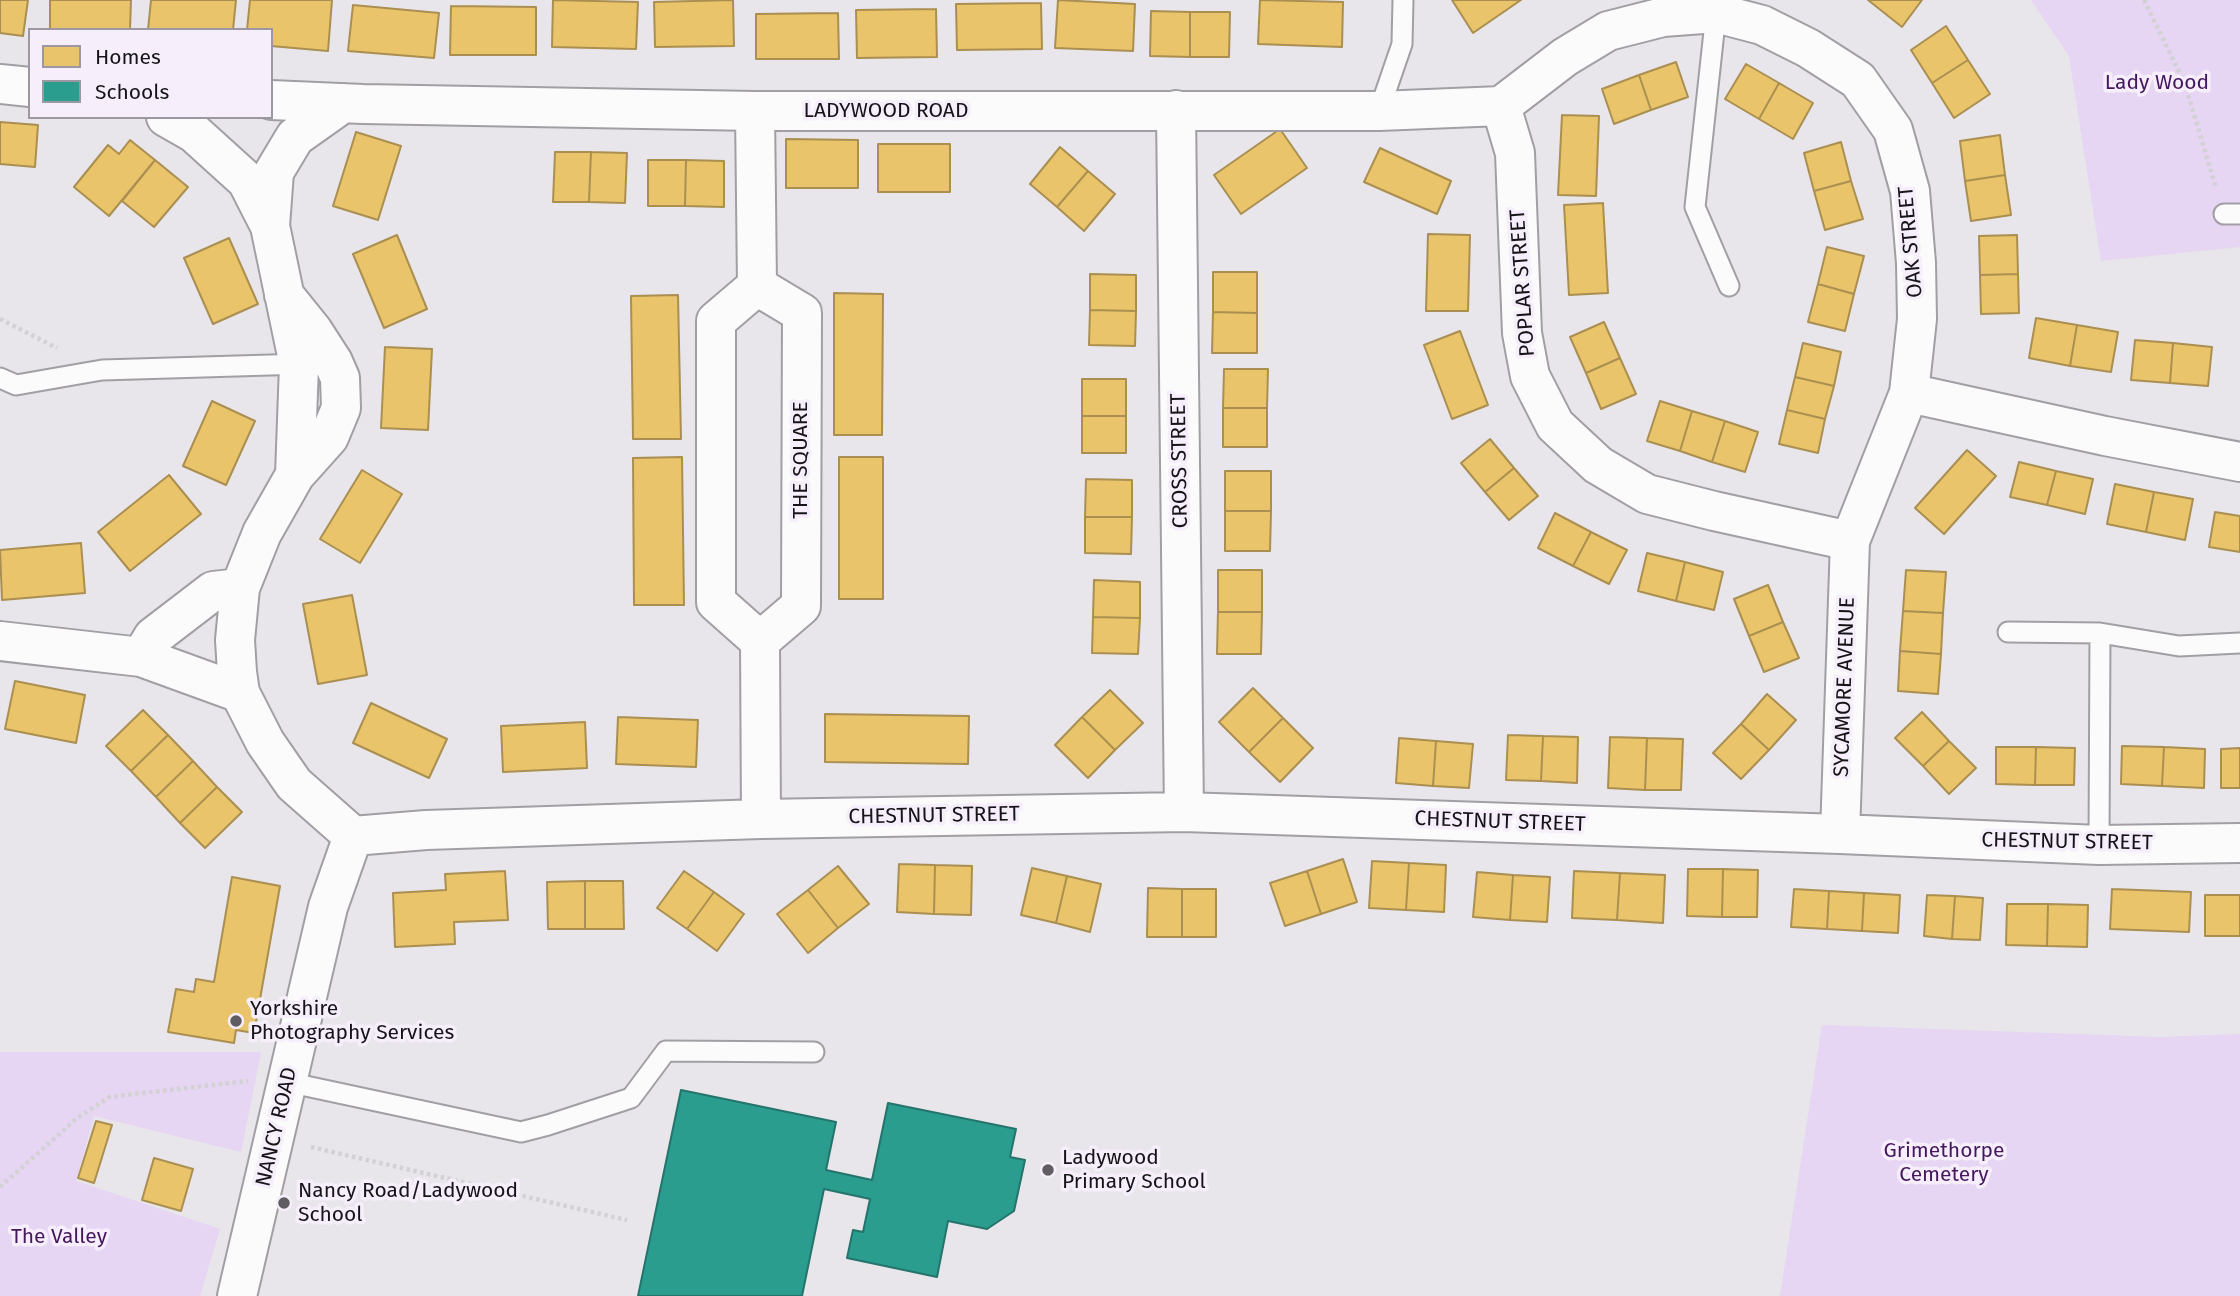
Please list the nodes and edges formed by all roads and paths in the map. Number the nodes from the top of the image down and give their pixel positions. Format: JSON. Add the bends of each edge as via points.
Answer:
{"nodes":[{"id":1,"x":1402,"y":0,"type":"edge"},
{"id":2,"x":2144,"y":0,"type":"edge"},
{"id":3,"x":1716,"y":13,"type":"junction"},
{"id":4,"x":0,"y":85,"type":"edge"},
{"id":5,"x":28,"y":86,"type":"edge"},
{"id":6,"x":273,"y":100,"type":"edge"},
{"id":7,"x":343,"y":103,"type":"junction"},
{"id":8,"x":1502,"y":106,"type":"junction"},
{"id":9,"x":1175,"y":110,"type":"junction"},
{"id":10,"x":755,"y":111,"type":"junction"},
{"id":11,"x":1379,"y":111,"type":"junction"},
{"id":12,"x":170,"y":119,"type":"edge"},
{"id":13,"x":2232,"y":214,"type":"edge"},
{"id":14,"x":270,"y":226,"type":"junction"},
{"id":15,"x":757,"y":286,"type":"junction"},
{"id":16,"x":1729,"y":286,"type":"dead end"},
{"id":17,"x":0,"y":319,"type":"edge"},
{"id":18,"x":316,"y":364,"type":"junction"},
{"id":19,"x":102,"y":370,"type":"junction"},
{"id":20,"x":0,"y":378,"type":"edge"},
{"id":21,"x":1909,"y":393,"type":"junction"},
{"id":22,"x":2240,"y":462,"type":"edge"},
{"id":23,"x":1850,"y":541,"type":"junction"},
{"id":24,"x":240,"y":588,"type":"junction"},
{"id":25,"x":2008,"y":632,"type":"dead end"},
{"id":26,"x":2100,"y":633,"type":"junction"},
{"id":27,"x":0,"y":641,"type":"edge"},
{"id":28,"x":760,"y":641,"type":"junction"},
{"id":29,"x":2240,"y":643,"type":"edge"},
{"id":30,"x":141,"y":657,"type":"junction"},
{"id":31,"x":240,"y":693,"type":"junction"},
{"id":32,"x":1184,"y":812,"type":"junction"},
{"id":33,"x":761,"y":819,"type":"junction"},
{"id":34,"x":1840,"y":834,"type":"junction"},
{"id":35,"x":353,"y":836,"type":"junction"},
{"id":36,"x":2240,"y":843,"type":"edge"},
{"id":37,"x":2099,"y":845,"type":"junction"},
{"id":38,"x":814,"y":1052,"type":"dead end"},
{"id":39,"x":287,"y":1082,"type":"junction"},
{"id":40,"x":275,"y":1138,"type":"junction"},
{"id":41,"x":0,"y":1187,"type":"edge"},
{"id":42,"x":627,"y":1220,"type":"dead end"},
{"id":43,"x":237,"y":1296,"type":"edge"}],
"edges":[{"from":1,"to":11,"type":"lane","via":[[1402,44]]},
{"from":2,"to":13,"type":"path","via":[[2185,84]]},
{"from":3,"to":8,"type":"street","name":"OAK STREET","via":[[1663,17],[1608,31],[1564,57]]},
{"from":3,"to":16,"type":"lane","via":[[1695,207]]},
{"from":3,"to":21,"type":"street","name":"OAK STREET","via":[[1762,25],[1858,80],[1893,130],[1910,191],[1916,263],[1917,319]]},
{"from":4,"to":5,"type":"street"},
{"from":6,"to":7,"type":"street","name":"LADYWOOD ROAD"},
{"from":7,"to":10,"type":"street","name":"LADYWOOD ROAD"},
{"from":7,"to":14,"type":"street","via":[[295,137],[274,172]]},
{"from":8,"to":11,"type":"street","name":"LADYWOOD ROAD"},
{"from":8,"to":23,"type":"street","name":"POPLAR STREET","via":[[1515,153],[1522,333],[1530,376],[1555,425],[1598,465],[1647,494]]},
{"from":9,"to":10,"type":"street","name":"LADYWOOD ROAD"},
{"from":9,"to":11,"type":"street","name":"LADYWOOD ROAD"},
{"from":9,"to":32,"type":"street","name":"CROSS STREET"},
{"from":10,"to":15,"type":"street"},
{"from":12,"to":14,"type":"street","via":[[194,133],[247,181]]},
{"from":14,"to":18,"type":"street","via":[[284,295],[313,331]]},
{"from":15,"to":28,"type":"street","via":[[716,321],[716,602]]},
{"from":15,"to":28,"type":"street","name":"THE SQUARE","via":[[802,313],[801,606]]},
{"from":17,"to":19,"type":"path"},
{"from":18,"to":19,"type":"lane"},
{"from":18,"to":24,"type":"street","via":[[340,378],[341,408],[329,437],[295,475],[262,533]]},
{"from":19,"to":20,"type":"lane","via":[[16,385]]},
{"from":21,"to":22,"type":"street"},
{"from":21,"to":23,"type":"street","name":"OAK STREET"},
{"from":23,"to":34,"type":"street","name":"SYCAMORE AVENUE"},
{"from":24,"to":30,"type":"street","via":[[213,591],[153,637]]},
{"from":24,"to":31,"type":"street","via":[[235,640]]},
{"from":25,"to":26,"type":"lane"},
{"from":26,"to":29,"type":"lane","via":[[2179,646]]},
{"from":26,"to":37,"type":"lane"},
{"from":27,"to":30,"type":"street"},
{"from":28,"to":33,"type":"street"},
{"from":30,"to":31,"type":"street"},
{"from":31,"to":35,"type":"street","via":[[265,742],[294,784]]},
{"from":32,"to":33,"type":"street","name":"CHESTNUT STREET"},
{"from":32,"to":34,"type":"street","name":"CHESTNUT STREET"},
{"from":33,"to":35,"type":"street"},
{"from":34,"to":37,"type":"street","name":"CHESTNUT STREET"},
{"from":35,"to":39,"type":"street","name":"NANCY ROAD","via":[[328,907]]},
{"from":36,"to":37,"type":"street","name":"CHESTNUT STREET"},
{"from":38,"to":39,"type":"lane","via":[[666,1051],[631,1098],[521,1132]]},
{"from":39,"to":40,"type":"street","name":"NANCY ROAD"},
{"from":39,"to":41,"type":"path","via":[[240,1081],[109,1097],[76,1119]]},
{"from":40,"to":42,"type":"path"},
{"from":40,"to":43,"type":"street","name":"NANCY ROAD"}]}
